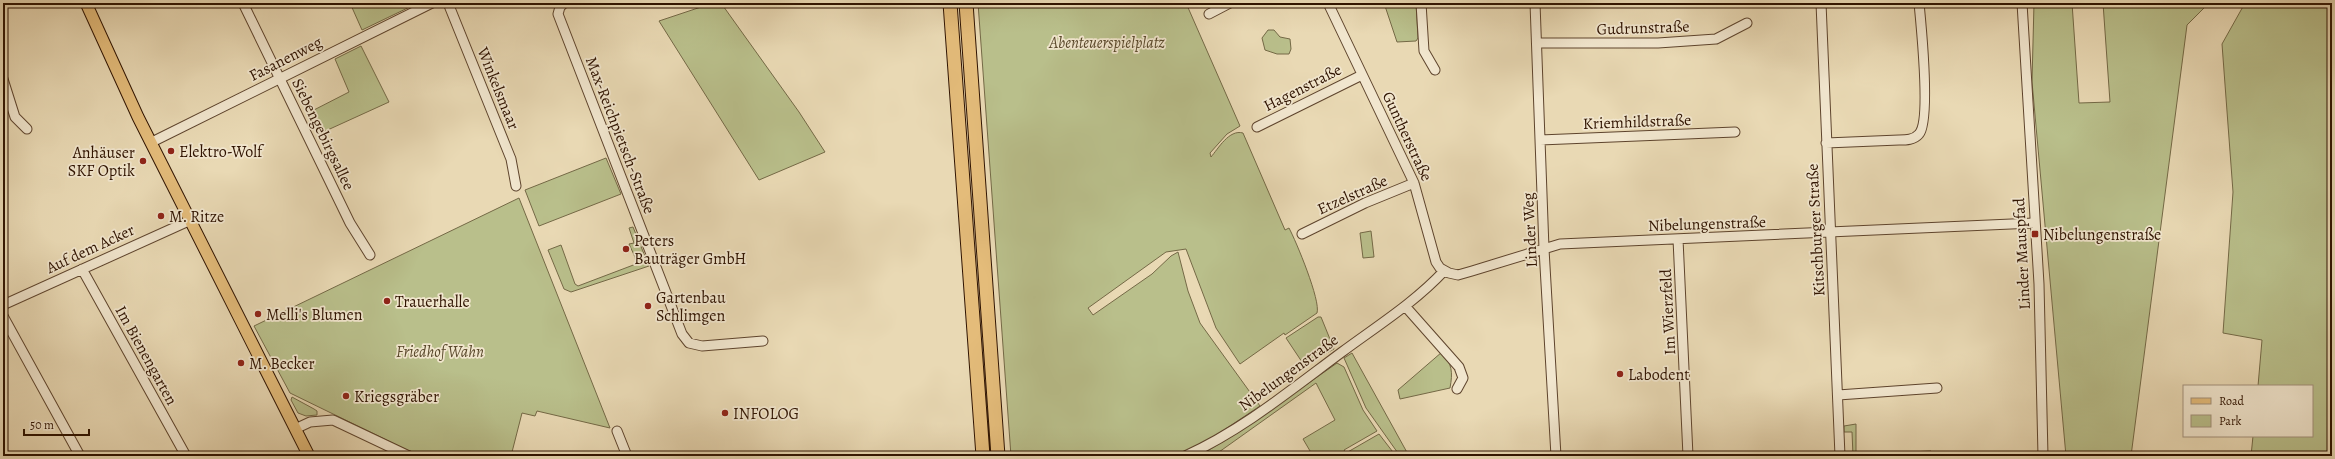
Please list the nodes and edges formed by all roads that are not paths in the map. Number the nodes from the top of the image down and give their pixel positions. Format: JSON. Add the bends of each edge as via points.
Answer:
{"nodes":[{"id":1,"x":86,"y":3,"type":"edge"},
{"id":2,"x":243,"y":3,"type":"edge"},
{"id":3,"x":432,"y":3,"type":"edge"},
{"id":4,"x":448,"y":3,"type":"edge"},
{"id":5,"x":564,"y":3,"type":"edge"},
{"id":6,"x":950,"y":3,"type":"edge"},
{"id":7,"x":966,"y":3,"type":"edge"},
{"id":8,"x":1230,"y":3,"type":"edge"},
{"id":9,"x":1328,"y":3,"type":"edge"},
{"id":10,"x":1421,"y":3,"type":"edge"},
{"id":11,"x":1535,"y":3,"type":"edge"},
{"id":12,"x":1821,"y":3,"type":"edge"},
{"id":13,"x":1919,"y":3,"type":"edge"},
{"id":14,"x":2022,"y":3,"type":"edge"},
{"id":15,"x":1209,"y":14,"type":"dead end"},
{"id":16,"x":1747,"y":23,"type":"dead end"},
{"id":17,"x":1537,"y":43,"type":"junction"},
{"id":18,"x":1435,"y":70,"type":"dead end"},
{"id":19,"x":1362,"y":75,"type":"junction"},
{"id":20,"x":280,"y":78,"type":"junction"},
{"id":21,"x":3,"y":79,"type":"edge"},
{"id":22,"x":1256,"y":127,"type":"dead end"},
{"id":23,"x":26,"y":129,"type":"dead end"},
{"id":24,"x":1735,"y":132,"type":"dead end"},
{"id":25,"x":1540,"y":140,"type":"junction"},
{"id":26,"x":152,"y":142,"type":"junction"},
{"id":27,"x":1826,"y":143,"type":"junction"},
{"id":28,"x":1414,"y":183,"type":"junction"},
{"id":29,"x":516,"y":186,"type":"dead end"},
{"id":30,"x":191,"y":220,"type":"junction"},
{"id":31,"x":2035,"y":223,"type":"junction"},
{"id":32,"x":1830,"y":232,"type":"junction"},
{"id":33,"x":1302,"y":234,"type":"dead end"},
{"id":34,"x":1678,"y":239,"type":"junction"},
{"id":35,"x":1544,"y":249,"type":"junction"},
{"id":36,"x":370,"y":255,"type":"dead end"},
{"id":37,"x":82,"y":269,"type":"junction"},
{"id":38,"x":1444,"y":271,"type":"junction"},
{"id":39,"x":3,"y":305,"type":"edge"},
{"id":40,"x":1406,"y":306,"type":"junction"},
{"id":41,"x":3,"y":316,"type":"edge"},
{"id":42,"x":763,"y":342,"type":"dead end"},
{"id":43,"x":1937,"y":388,"type":"dead end"},
{"id":44,"x":1457,"y":389,"type":"dead end"},
{"id":45,"x":1838,"y":395,"type":"junction"},
{"id":46,"x":295,"y":429,"type":"junction"},
{"id":47,"x":617,"y":430,"type":"dead end"},
{"id":48,"x":80,"y":456,"type":"edge"},
{"id":49,"x":186,"y":456,"type":"edge"},
{"id":50,"x":309,"y":456,"type":"edge"},
{"id":51,"x":409,"y":456,"type":"edge"},
{"id":52,"x":627,"y":456,"type":"edge"},
{"id":53,"x":983,"y":456,"type":"edge"},
{"id":54,"x":998,"y":456,"type":"edge"},
{"id":55,"x":1185,"y":456,"type":"edge"},
{"id":56,"x":1556,"y":456,"type":"edge"},
{"id":57,"x":1688,"y":456,"type":"edge"},
{"id":58,"x":1840,"y":456,"type":"edge"},
{"id":59,"x":2043,"y":456,"type":"edge"}],
"edges":[{"from":1,"to":26,"type":"main road"},
{"from":2,"to":20,"type":"street","name":"Siebengebirgsallee"},
{"from":3,"to":20,"type":"street","name":"Fasanenweg"},
{"from":4,"to":29,"type":"street","name":"Winkelsmaar","via":[[511,158]]},
{"from":5,"to":42,"type":"street","name":"Max-Reichpietsch-Straße","via":[[558,14],[682,334],[689,343],[702,346]]},
{"from":6,"to":53,"type":"highway"},
{"from":7,"to":54,"type":"highway"},
{"from":8,"to":15,"type":"street"},
{"from":9,"to":19,"type":"street","name":"Guntherstraße"},
{"from":10,"to":18,"type":"street","via":[[1424,51]]},
{"from":11,"to":17,"type":"street","name":"Linder Weg"},
{"from":12,"to":27,"type":"street","name":"Kitschburger Straße"},
{"from":13,"to":27,"type":"street","via":[[1924,104],[1924,124],[1920,134],[1912,139]]},
{"from":14,"to":31,"type":"street","name":"Linder Mauspfad"},
{"from":16,"to":17,"type":"street","name":"Gudrunstraße","via":[[1716,39],[1658,43]]},
{"from":17,"to":25,"type":"street","name":"Linder Weg"},
{"from":19,"to":22,"type":"street","name":"Hagenstraße"},
{"from":19,"to":28,"type":"street","name":"Guntherstraße"},
{"from":20,"to":26,"type":"street","name":"Fasanenweg"},
{"from":20,"to":36,"type":"street","name":"Siebengebirgsallee","via":[[350,223]]},
{"from":21,"to":23,"type":"street","via":[[15,117]]},
{"from":24,"to":25,"type":"street","name":"Kriemhildstraße"},
{"from":25,"to":35,"type":"street","name":"Linder Weg"},
{"from":26,"to":30,"type":"main road"},
{"from":27,"to":32,"type":"street","name":"Kitschburger Straße"},
{"from":28,"to":33,"type":"street","name":"Etzelstraße","via":[[1365,202]]},
{"from":28,"to":38,"type":"street","name":"Guntherstraße","via":[[1425,216],[1434,258]]},
{"from":30,"to":37,"type":"street","name":"Auf dem Acker"},
{"from":30,"to":46,"type":"main road"},
{"from":31,"to":32,"type":"street","name":"Nibelungenstraße"},
{"from":31,"to":59,"type":"street","name":"Linder Mauspfad"},
{"from":32,"to":34,"type":"street","name":"Nibelungenstraße"},
{"from":32,"to":45,"type":"street","name":"Kitschburger Straße"},
{"from":34,"to":35,"type":"street","name":"Nibelungenstraße","via":[[1560,244]]},
{"from":34,"to":57,"type":"street","name":"Im Wierzfeld"},
{"from":35,"to":38,"type":"street","name":"Nibelungenstraße","via":[[1458,275]]},
{"from":35,"to":56,"type":"street","name":"Linder Weg"},
{"from":37,"to":39,"type":"street","name":"Auf dem Acker"},
{"from":37,"to":49,"type":"street","name":"Im Bienengarten"},
{"from":38,"to":40,"type":"street","name":"Nibelungenstraße"},
{"from":40,"to":44,"type":"street","via":[[1459,366],[1463,378]]},
{"from":40,"to":55,"type":"street","name":"Nibelungenstraße","via":[[1238,426]]},
{"from":41,"to":48,"type":"street"},
{"from":43,"to":45,"type":"street"},
{"from":45,"to":58,"type":"street","name":"Kitschburger Straße"},
{"from":46,"to":50,"type":"main road"},
{"from":46,"to":51,"type":"street","via":[[310,422],[333,420]]},
{"from":47,"to":52,"type":"street"}]}
